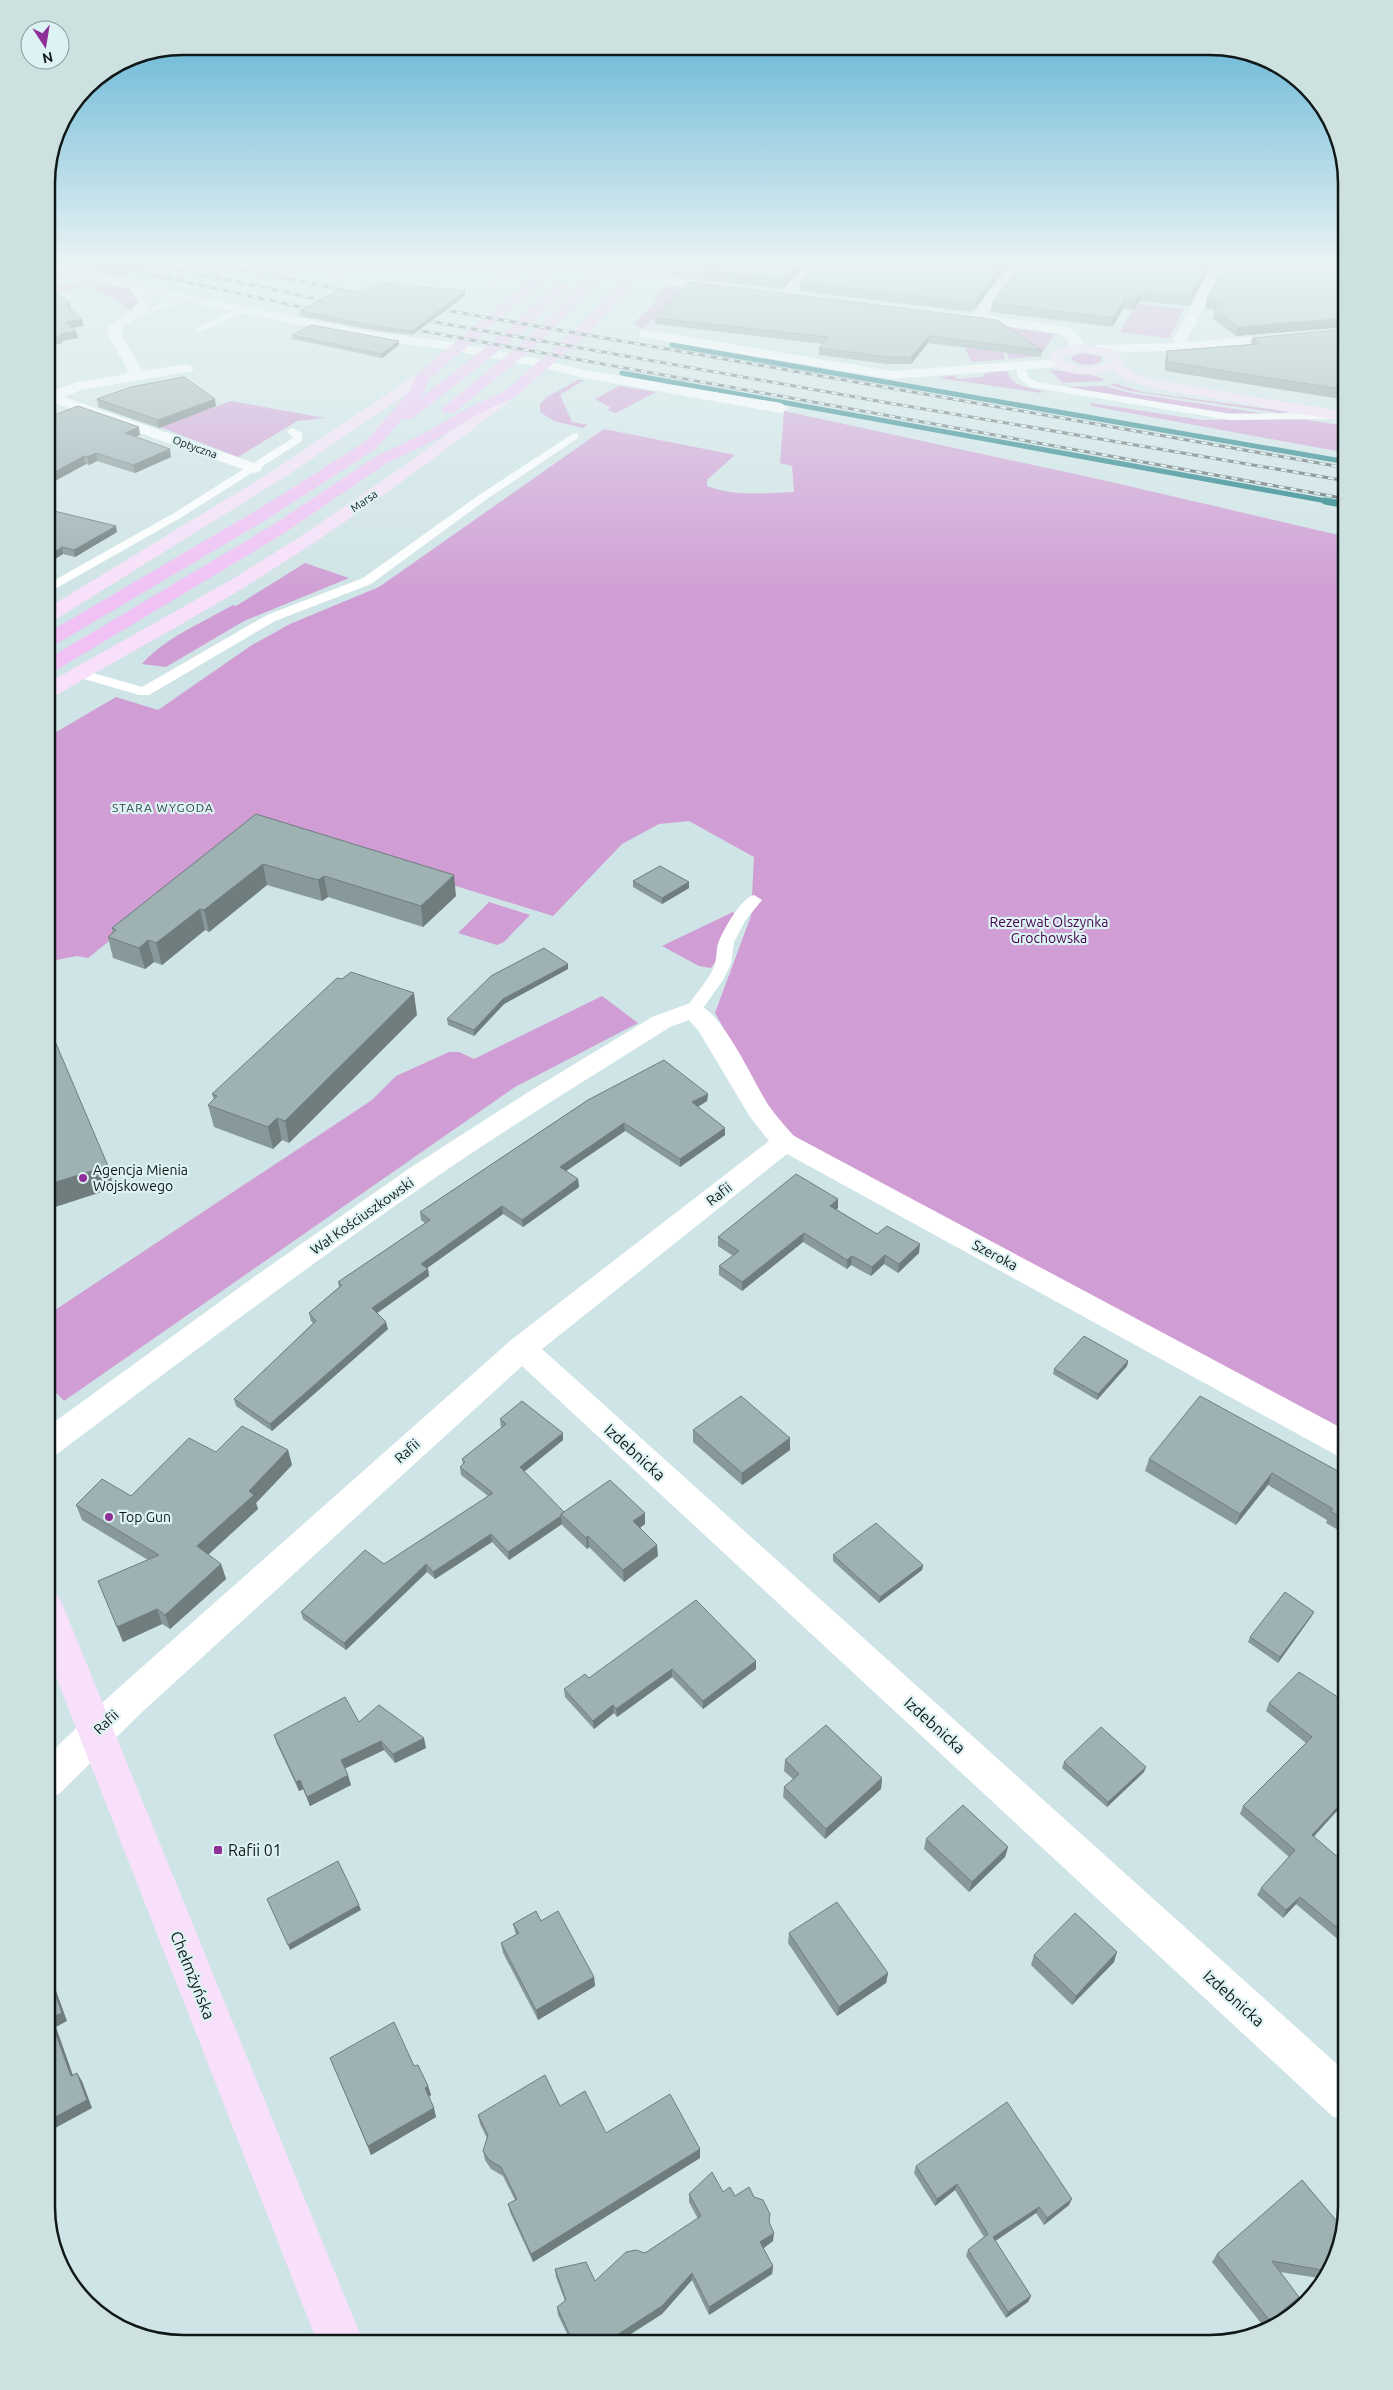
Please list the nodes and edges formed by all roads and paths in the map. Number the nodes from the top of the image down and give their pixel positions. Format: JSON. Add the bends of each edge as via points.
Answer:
{"nodes":[{"id":1,"x":147,"y":375,"type":"edge"},
{"id":2,"x":425,"y":375,"type":"edge"},
{"id":3,"x":461,"y":375,"type":"edge"},
{"id":4,"x":494,"y":375,"type":"edge"},
{"id":5,"x":532,"y":375,"type":"edge"},
{"id":6,"x":587,"y":375,"type":"edge"},
{"id":7,"x":1022,"y":375,"type":"edge"},
{"id":8,"x":1105,"y":375,"type":"edge"},
{"id":9,"x":1133,"y":375,"type":"edge"},
{"id":10,"x":132,"y":377,"type":"joint"},
{"id":11,"x":422,"y":377,"type":"junction"},
{"id":12,"x":510,"y":394,"type":"junction"},
{"id":13,"x":55,"y":395,"type":"edge"},
{"id":14,"x":1220,"y":397,"type":"junction"},
{"id":15,"x":55,"y":400,"type":"edge"},
{"id":16,"x":781,"y":408,"type":"dead end"},
{"id":17,"x":1338,"y":416,"type":"edge"},
{"id":18,"x":1338,"y":417,"type":"edge"},
{"id":19,"x":292,"y":431,"type":"dead end"},
{"id":20,"x":574,"y":436,"type":"dead end"},
{"id":21,"x":371,"y":445,"type":"junction"},
{"id":22,"x":382,"y":460,"type":"junction"},
{"id":23,"x":254,"y":468,"type":"junction"},
{"id":24,"x":55,"y":585,"type":"edge"},
{"id":25,"x":55,"y":611,"type":"edge"},
{"id":26,"x":55,"y":637,"type":"edge"},
{"id":27,"x":55,"y":663,"type":"edge"},
{"id":28,"x":79,"y":673,"type":"junction"},
{"id":29,"x":55,"y":688,"type":"edge"},
{"id":30,"x":754,"y":900,"type":"dead end"},
{"id":31,"x":693,"y":1010,"type":"junction"},
{"id":32,"x":786,"y":1142,"type":"junction"},
{"id":33,"x":522,"y":1348,"type":"junction"},
{"id":34,"x":55,"y":1438,"type":"edge"},
{"id":35,"x":1338,"y":1441,"type":"edge"},
{"id":36,"x":55,"y":1629,"type":"edge"},
{"id":37,"x":95,"y":1732,"type":"junction"},
{"id":38,"x":55,"y":1773,"type":"edge"},
{"id":39,"x":1338,"y":2094,"type":"edge"},
{"id":40,"x":337,"y":2335,"type":"edge"}],
"edges":[{"from":1,"to":10,"type":"street"},
{"from":2,"to":11,"type":"main road"},
{"from":3,"to":21,"type":"main road"},
{"from":4,"to":22,"type":"main road"},
{"from":5,"to":12,"type":"main road","name":"Marsa"},
{"from":6,"to":16,"type":"street"},
{"from":7,"to":18,"type":"lane","via":[[1034,385],[1218,416]]},
{"from":8,"to":14,"type":"main road","via":[[1139,388]]},
{"from":9,"to":14,"type":"main road","via":[[1142,381]]},
{"from":10,"to":13,"type":"street","via":[[78,386]]},
{"from":11,"to":21,"type":"main road","via":[[417,392]]},
{"from":11,"to":25,"type":"main road","via":[[282,472]]},
{"from":12,"to":22,"type":"main road"},
{"from":12,"to":28,"type":"main road","name":"Marsa","via":[[351,510],[237,583]]},
{"from":14,"to":17,"type":"main road"},
{"from":15,"to":23,"type":"street","name":"Optyczna"},
{"from":19,"to":23,"type":"lane","via":[[298,438]]},
{"from":20,"to":28,"type":"lane","via":[[367,581],[271,618],[144,692]]},
{"from":21,"to":26,"type":"main road","via":[[263,514]]},
{"from":22,"to":27,"type":"main road","via":[[277,530]]},
{"from":23,"to":24,"type":"lane"},
{"from":28,"to":29,"type":"main road","name":"Marsa"},
{"from":30,"to":31,"type":"lane","via":[[726,942],[723,964],[715,980]]},
{"from":31,"to":32,"type":"street","name":"Szeroka","via":[[712,1029],[769,1125]]},
{"from":31,"to":34,"type":"street","name":"Wał Kościuszkowski","via":[[661,1022],[420,1175],[264,1284]]},
{"from":32,"to":33,"type":"street","name":"Rafii"},
{"from":32,"to":35,"type":"street","name":"Szeroka"},
{"from":33,"to":37,"type":"street","name":"Rafii"},
{"from":33,"to":39,"type":"street","name":"Izdebnicka"},
{"from":36,"to":37,"type":"main road","name":"Chełmżyńska"},
{"from":37,"to":38,"type":"street","name":"Rafii"},
{"from":37,"to":40,"type":"main road","name":"Chełmżyńska"}]}
